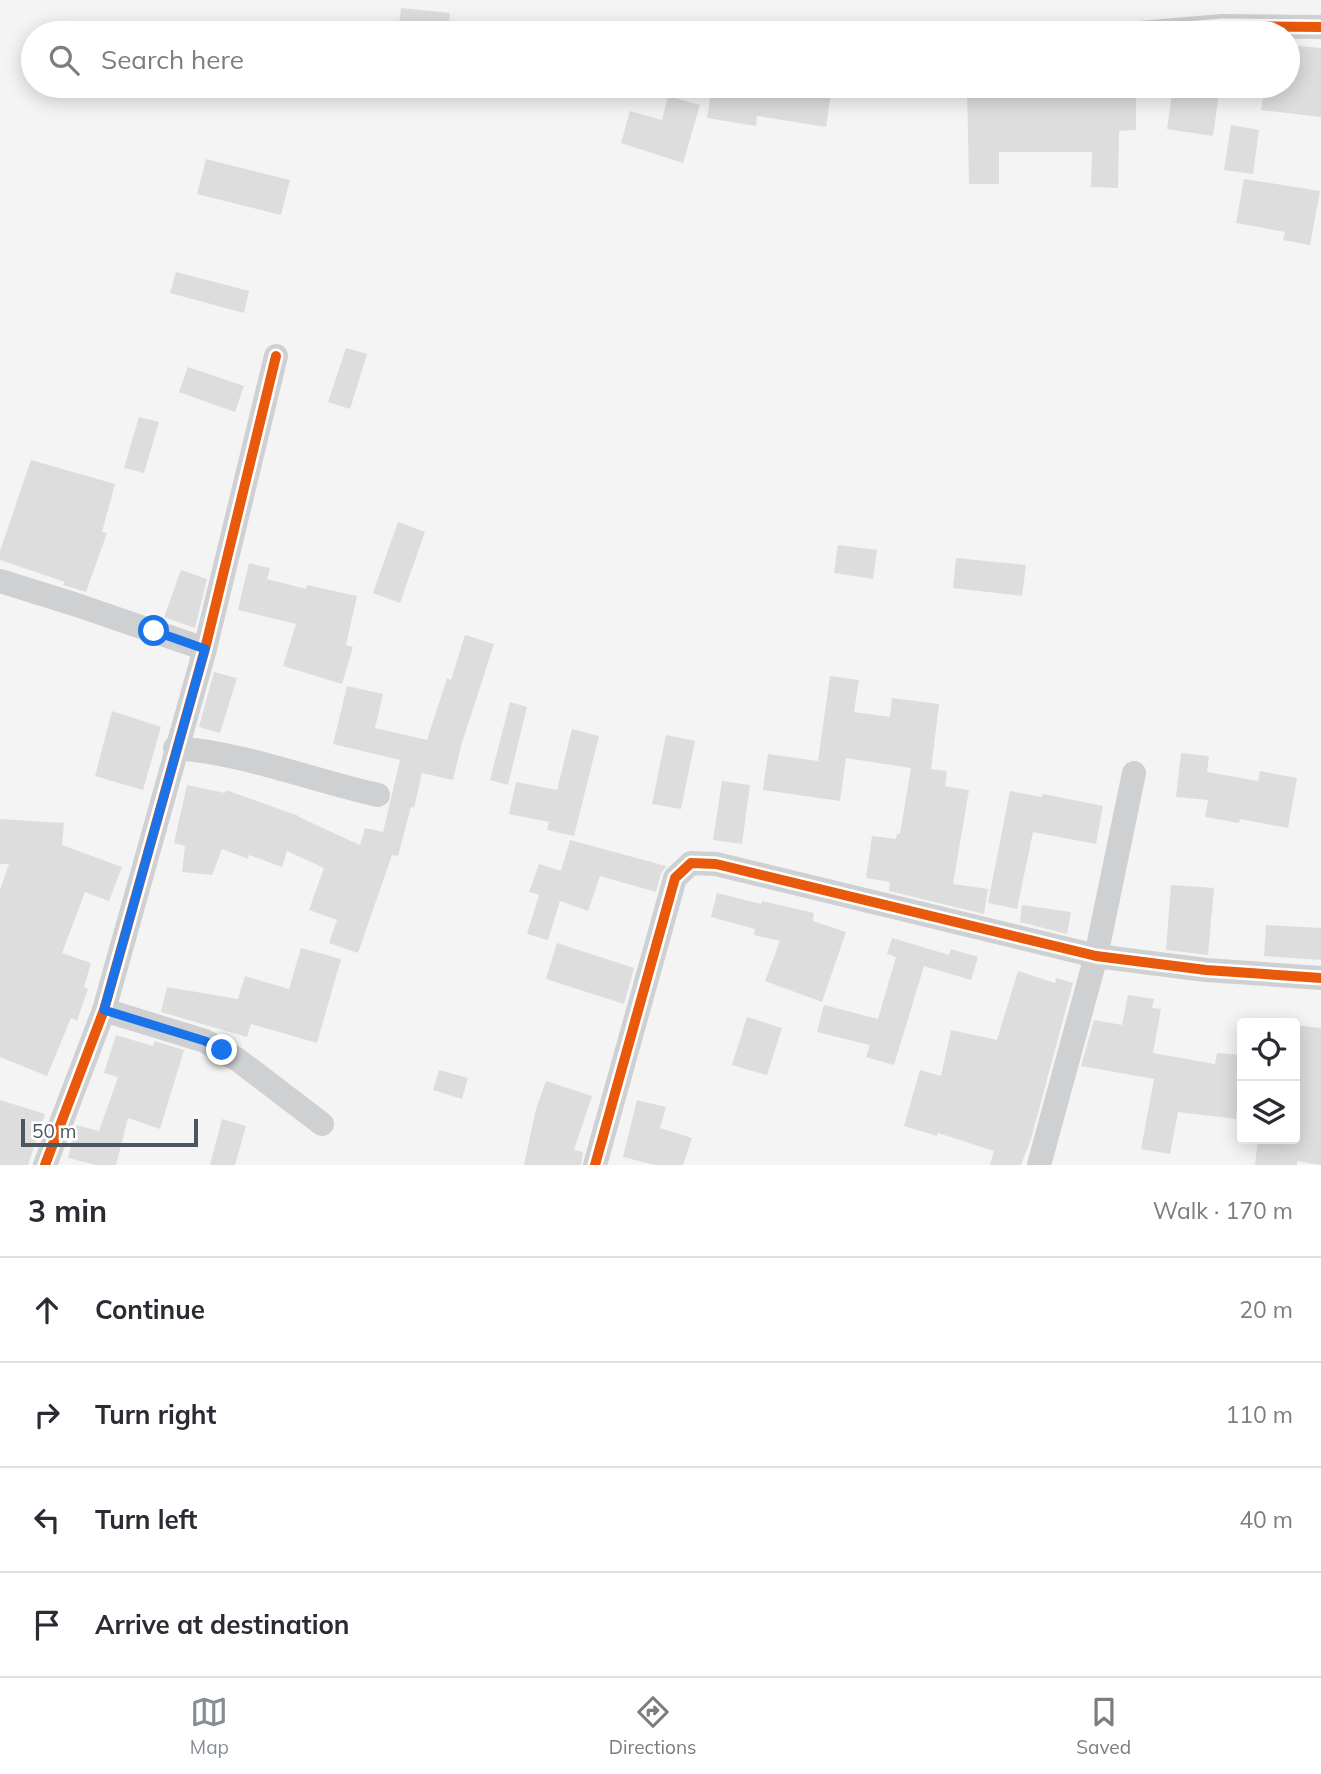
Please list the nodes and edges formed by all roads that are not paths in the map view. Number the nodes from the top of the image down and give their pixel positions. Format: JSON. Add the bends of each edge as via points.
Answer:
{"nodes":[{"id":1,"x":1300,"y":27,"type":"edge"},
{"id":2,"x":1321,"y":27,"type":"edge"},
{"id":3,"x":276,"y":356,"type":"dead end"},
{"id":4,"x":0,"y":582,"type":"edge"},
{"id":5,"x":205,"y":649,"type":"junction"},
{"id":6,"x":175,"y":748,"type":"junction"},
{"id":7,"x":1133,"y":773,"type":"dead end"},
{"id":8,"x":378,"y":795,"type":"dead end"},
{"id":9,"x":1096,"y":956,"type":"junction"},
{"id":10,"x":1321,"y":978,"type":"edge"},
{"id":11,"x":104,"y":1010,"type":"junction"},
{"id":12,"x":321,"y":1124,"type":"dead end"},
{"id":13,"x":45,"y":1165,"type":"edge"},
{"id":14,"x":595,"y":1165,"type":"edge"},
{"id":15,"x":1039,"y":1165,"type":"edge"}],
"edges":[{"from":1,"to":2,"type":"street"},
{"from":3,"to":5,"type":"street"},
{"from":4,"to":5,"type":"street"},
{"from":5,"to":6,"type":"street"},
{"from":6,"to":8,"type":"street","via":[[263,764]]},
{"from":6,"to":11,"type":"street"},
{"from":7,"to":9,"type":"street"},
{"from":9,"to":10,"type":"street"},
{"from":9,"to":14,"type":"street","via":[[716,864],[691,863],[675,878]]},
{"from":9,"to":15,"type":"street"},
{"from":11,"to":12,"type":"street","via":[[205,1041],[238,1060]]},
{"from":11,"to":13,"type":"street"}]}
